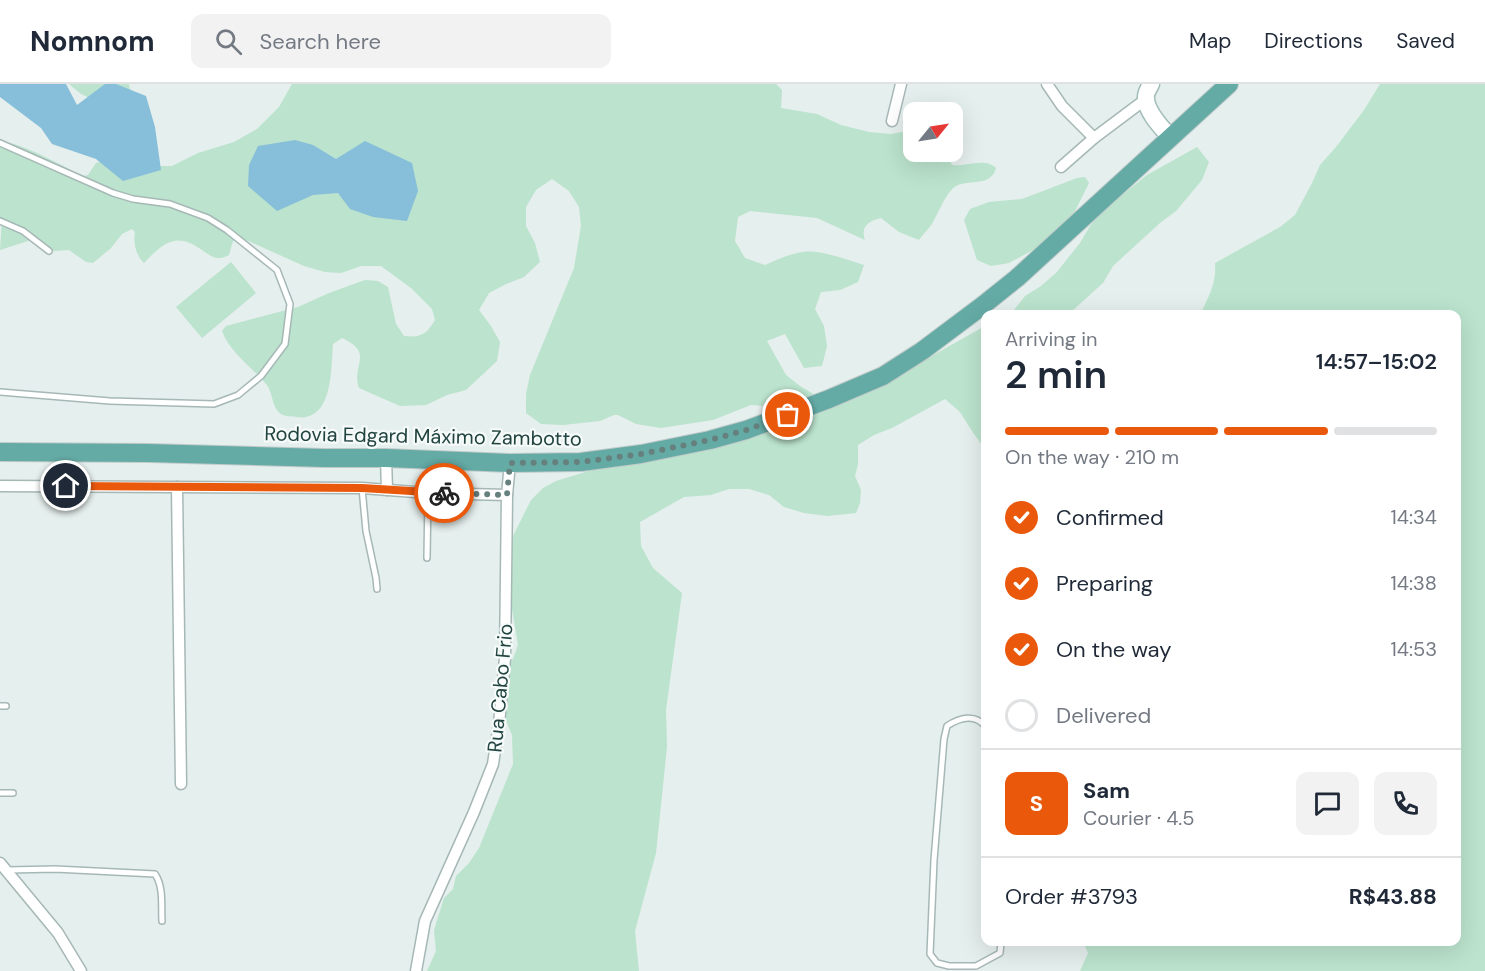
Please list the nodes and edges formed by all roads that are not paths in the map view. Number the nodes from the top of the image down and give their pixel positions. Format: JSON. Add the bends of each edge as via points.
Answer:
{"nodes":[{"id":1,"x":901,"y":84,"type":"edge"},
{"id":2,"x":1047,"y":84,"type":"edge"},
{"id":3,"x":1229,"y":84,"type":"edge"},
{"id":4,"x":1148,"y":91,"type":"edge"},
{"id":5,"x":892,"y":121,"type":"dead end"},
{"id":6,"x":1170,"y":137,"type":"junction"},
{"id":7,"x":1094,"y":138,"type":"junction"},
{"id":8,"x":0,"y":143,"type":"edge"},
{"id":9,"x":1061,"y":168,"type":"dead end"},
{"id":10,"x":0,"y":221,"type":"edge"},
{"id":11,"x":49,"y":251,"type":"dead end"},
{"id":12,"x":0,"y":392,"type":"edge"},
{"id":13,"x":0,"y":452,"type":"edge"},
{"id":14,"x":386,"y":458,"type":"junction"},
{"id":15,"x":510,"y":463,"type":"junction"},
{"id":16,"x":0,"y":486,"type":"edge"},
{"id":17,"x":177,"y":487,"type":"junction"},
{"id":18,"x":362,"y":488,"type":"junction"},
{"id":19,"x":387,"y":490,"type":"junction"},
{"id":20,"x":428,"y":493,"type":"junction"},
{"id":21,"x":507,"y":495,"type":"junction"},
{"id":22,"x":427,"y":558,"type":"dead end"},
{"id":23,"x":377,"y":589,"type":"dead end"},
{"id":24,"x":981,"y":722,"type":"edge"},
{"id":25,"x":181,"y":784,"type":"dead end"},
{"id":26,"x":13,"y":793,"type":"dead end"},
{"id":27,"x":0,"y":794,"type":"edge"},
{"id":28,"x":3,"y":866,"type":"edge"},
{"id":29,"x":162,"y":921,"type":"dead end"},
{"id":30,"x":1001,"y":946,"type":"edge"},
{"id":31,"x":81,"y":971,"type":"edge"},
{"id":32,"x":416,"y":971,"type":"edge"}],
"edges":[{"from":1,"to":5,"type":"street"},
{"from":2,"to":7,"type":"street","via":[[1062,106]]},
{"from":3,"to":6,"type":"main road","name":"Rodovia Edgard Máximo Zambotto"},
{"from":4,"to":6,"type":"main road","via":[[1156,121]]},
{"from":4,"to":7,"type":"street"},
{"from":6,"to":15,"type":"main road","name":"Rodovia Edgard Máximo Zambotto","via":[[1017,278],[883,376],[830,399],[710,440],[581,462]]},
{"from":7,"to":9,"type":"street"},
{"from":8,"to":12,"type":"lane","via":[[113,193],[170,204],[208,218],[277,270],[290,304],[285,344],[261,376],[238,396],[214,404],[110,402]]},
{"from":10,"to":11,"type":"lane","via":[[23,231]]},
{"from":13,"to":14,"type":"main road","name":"Rodovia Edgard Máximo Zambotto"},
{"from":14,"to":15,"type":"main road","name":"Rodovia Edgard Máximo Zambotto"},
{"from":14,"to":19,"type":"street"},
{"from":15,"to":21,"type":"street","name":"Rua Cabo Frio"},
{"from":16,"to":17,"type":"street"},
{"from":17,"to":18,"type":"street"},
{"from":17,"to":25,"type":"street"},
{"from":18,"to":19,"type":"street"},
{"from":18,"to":23,"type":"lane"},
{"from":19,"to":20,"type":"street"},
{"from":20,"to":21,"type":"street"},
{"from":20,"to":22,"type":"lane"},
{"from":21,"to":32,"type":"street","name":"Rua Cabo Frio","via":[[505,658],[493,764],[425,921]]},
{"from":24,"to":30,"type":"lane","via":[[958,718],[945,732],[930,954],[943,965],[976,966],[1000,953]]},
{"from":26,"to":27,"type":"lane"},
{"from":28,"to":29,"type":"lane","via":[[155,874],[161,888]]},
{"from":28,"to":31,"type":"street","via":[[58,933]]}]}
